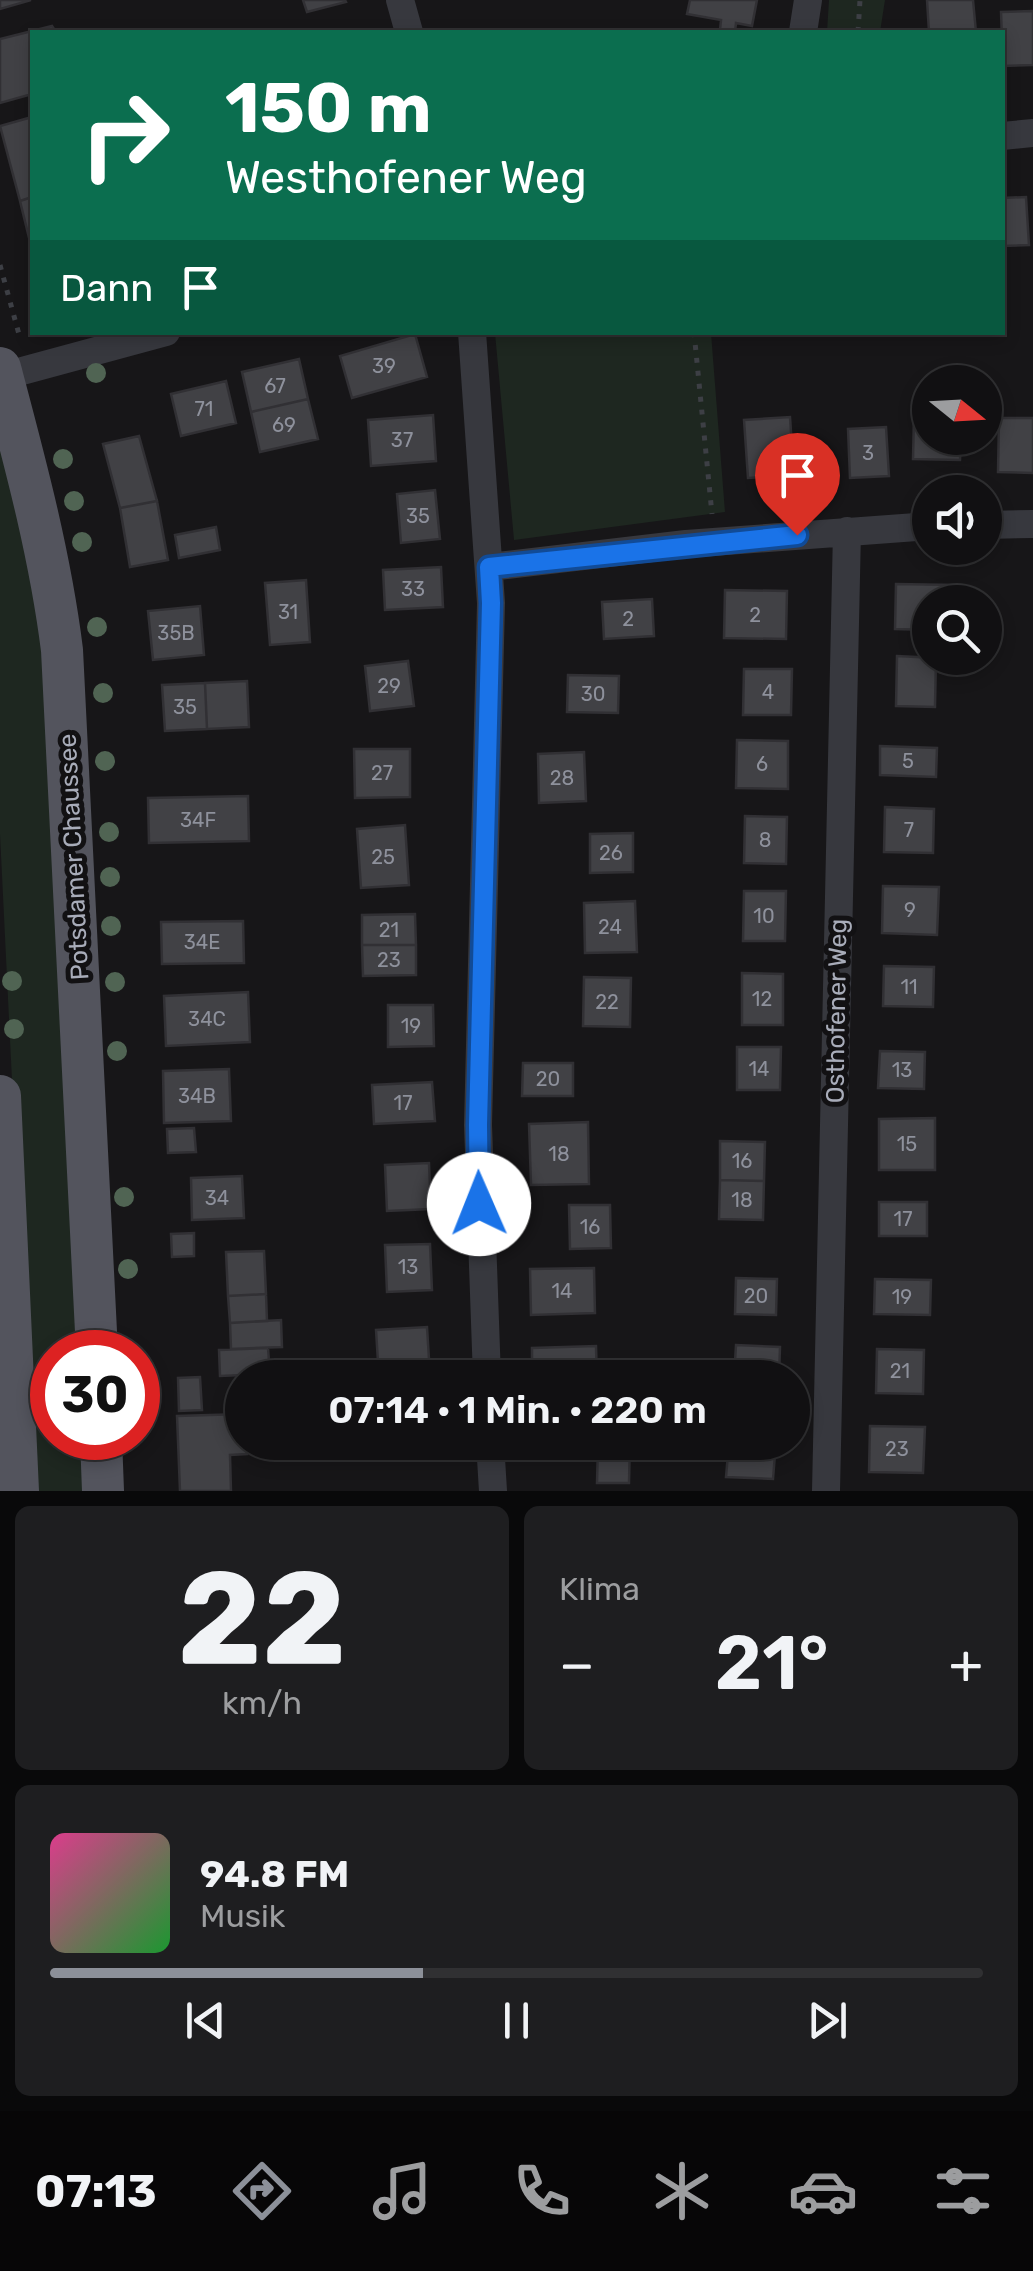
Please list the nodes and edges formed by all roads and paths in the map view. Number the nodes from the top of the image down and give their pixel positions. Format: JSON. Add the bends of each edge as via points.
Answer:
{"nodes":[{"id":1,"x":400,"y":0,"type":"edge"},
{"id":2,"x":808,"y":0,"type":"edge"},
{"id":3,"x":860,"y":0,"type":"edge"},
{"id":4,"x":408,"y":30,"type":"edge"},
{"id":5,"x":803,"y":30,"type":"edge"},
{"id":6,"x":858,"y":30,"type":"edge"},
{"id":7,"x":1033,"y":133,"type":"edge"},
{"id":8,"x":1005,"y":136,"type":"edge"},
{"id":9,"x":0,"y":265,"type":"edge"},
{"id":10,"x":151,"y":335,"type":"edge"},
{"id":11,"x":472,"y":335,"type":"edge"},
{"id":12,"x":694,"y":335,"type":"edge"},
{"id":13,"x":5,"y":364,"type":"edge"},
{"id":14,"x":713,"y":522,"type":"dead end"},
{"id":15,"x":1033,"y":524,"type":"edge"},
{"id":16,"x":1002,"y":525,"type":"edge"},
{"id":17,"x":912,"y":527,"type":"edge"},
{"id":18,"x":847,"y":531,"type":"junction"},
{"id":19,"x":489,"y":567,"type":"junction"},
{"id":20,"x":0,"y":1096,"type":"edge"},
{"id":21,"x":95,"y":1330,"type":"edge"},
{"id":22,"x":486,"y":1360,"type":"edge"},
{"id":23,"x":101,"y":1460,"type":"edge"},
{"id":24,"x":491,"y":1460,"type":"edge"},
{"id":25,"x":18,"y":1491,"type":"edge"},
{"id":26,"x":103,"y":1491,"type":"edge"},
{"id":27,"x":493,"y":1491,"type":"edge"},
{"id":28,"x":826,"y":1491,"type":"edge"}],
"edges":[{"from":1,"to":4,"type":"street"},
{"from":2,"to":5,"type":"street"},
{"from":3,"to":6,"type":"path"},
{"from":7,"to":8,"type":"street"},
{"from":9,"to":13,"type":"path"},
{"from":10,"to":13,"type":"street"},
{"from":11,"to":19,"type":"street"},
{"from":12,"to":14,"type":"path"},
{"from":13,"to":21,"type":"main road","name":"Potsdamer Chaussee","via":[[62,650]]},
{"from":15,"to":16,"type":"street"},
{"from":17,"to":18,"type":"street"},
{"from":18,"to":19,"type":"street"},
{"from":18,"to":28,"type":"street","name":"Osthofener Weg"},
{"from":19,"to":22,"type":"street","via":[[478,1125]]},
{"from":20,"to":25,"type":"main road"},
{"from":23,"to":26,"type":"main road"},
{"from":24,"to":27,"type":"street"}]}
